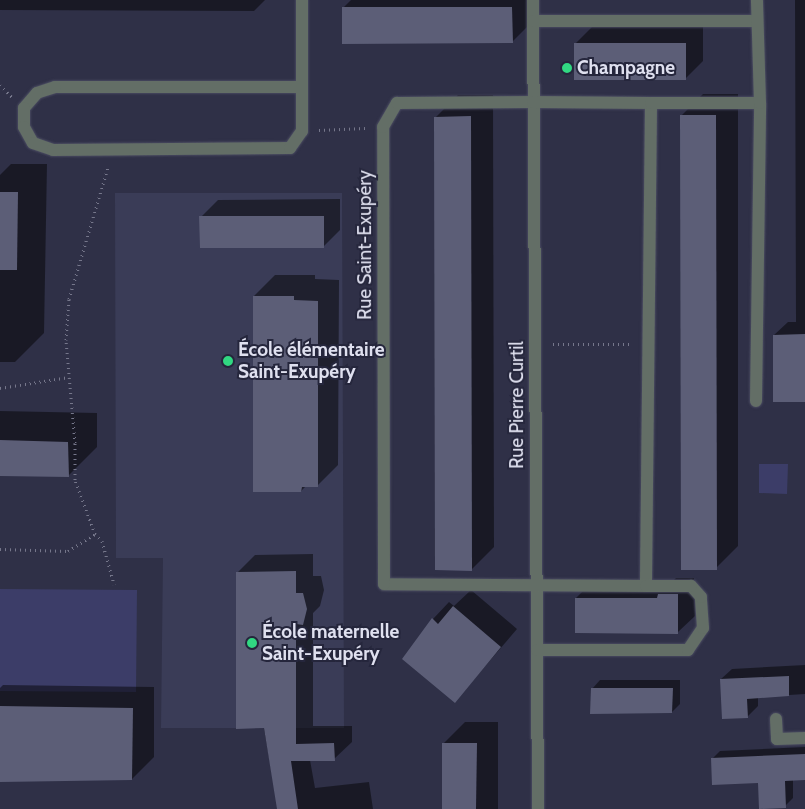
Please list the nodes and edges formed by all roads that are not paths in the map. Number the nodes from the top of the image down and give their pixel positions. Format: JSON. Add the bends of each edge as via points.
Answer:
{"nodes":[{"id":1,"x":302,"y":0,"type":"edge"},
{"id":2,"x":533,"y":0,"type":"edge"},
{"id":3,"x":757,"y":0,"type":"edge"},
{"id":4,"x":533,"y":21,"type":"junction"},
{"id":5,"x":757,"y":21,"type":"junction"},
{"id":6,"x":302,"y":87,"type":"junction"},
{"id":7,"x":533,"y":102,"type":"junction"},
{"id":8,"x":651,"y":103,"type":"junction"},
{"id":9,"x":760,"y":103,"type":"junction"},
{"id":10,"x":756,"y":401,"type":"dead end"},
{"id":11,"x":537,"y":584,"type":"junction"},
{"id":12,"x":646,"y":586,"type":"junction"},
{"id":13,"x":537,"y":650,"type":"junction"},
{"id":14,"x":776,"y":719,"type":"dead end"},
{"id":15,"x":805,"y":738,"type":"edge"},
{"id":16,"x":538,"y":809,"type":"edge"}],
"edges":[{"from":1,"to":6,"type":"street"},
{"from":2,"to":4,"type":"street","name":"Rue Pierre Curtil"},
{"from":3,"to":5,"type":"street"},
{"from":4,"to":5,"type":"street"},
{"from":4,"to":7,"type":"street","name":"Rue Pierre Curtil"},
{"from":5,"to":9,"type":"street"},
{"from":6,"to":6,"type":"street","via":[[55,87],[37,93],[24,108],[24,126],[33,143],[53,150],[290,148],[302,131]]},
{"from":7,"to":8,"type":"street"},
{"from":7,"to":11,"type":"street","name":"Rue Pierre Curtil"},
{"from":7,"to":11,"type":"street","name":"Rue Saint-Exupéry","via":[[397,103],[383,127],[384,584]]},
{"from":8,"to":9,"type":"street"},
{"from":8,"to":12,"type":"street"},
{"from":9,"to":10,"type":"street"},
{"from":11,"to":12,"type":"street"},
{"from":11,"to":13,"type":"street","name":"Rue Pierre Curtil"},
{"from":12,"to":13,"type":"street","via":[[691,586],[701,596],[704,628],[688,650]]},
{"from":13,"to":16,"type":"street","name":"Rue Pierre Curtil"},
{"from":14,"to":15,"type":"street","via":[[777,739]]}]}
